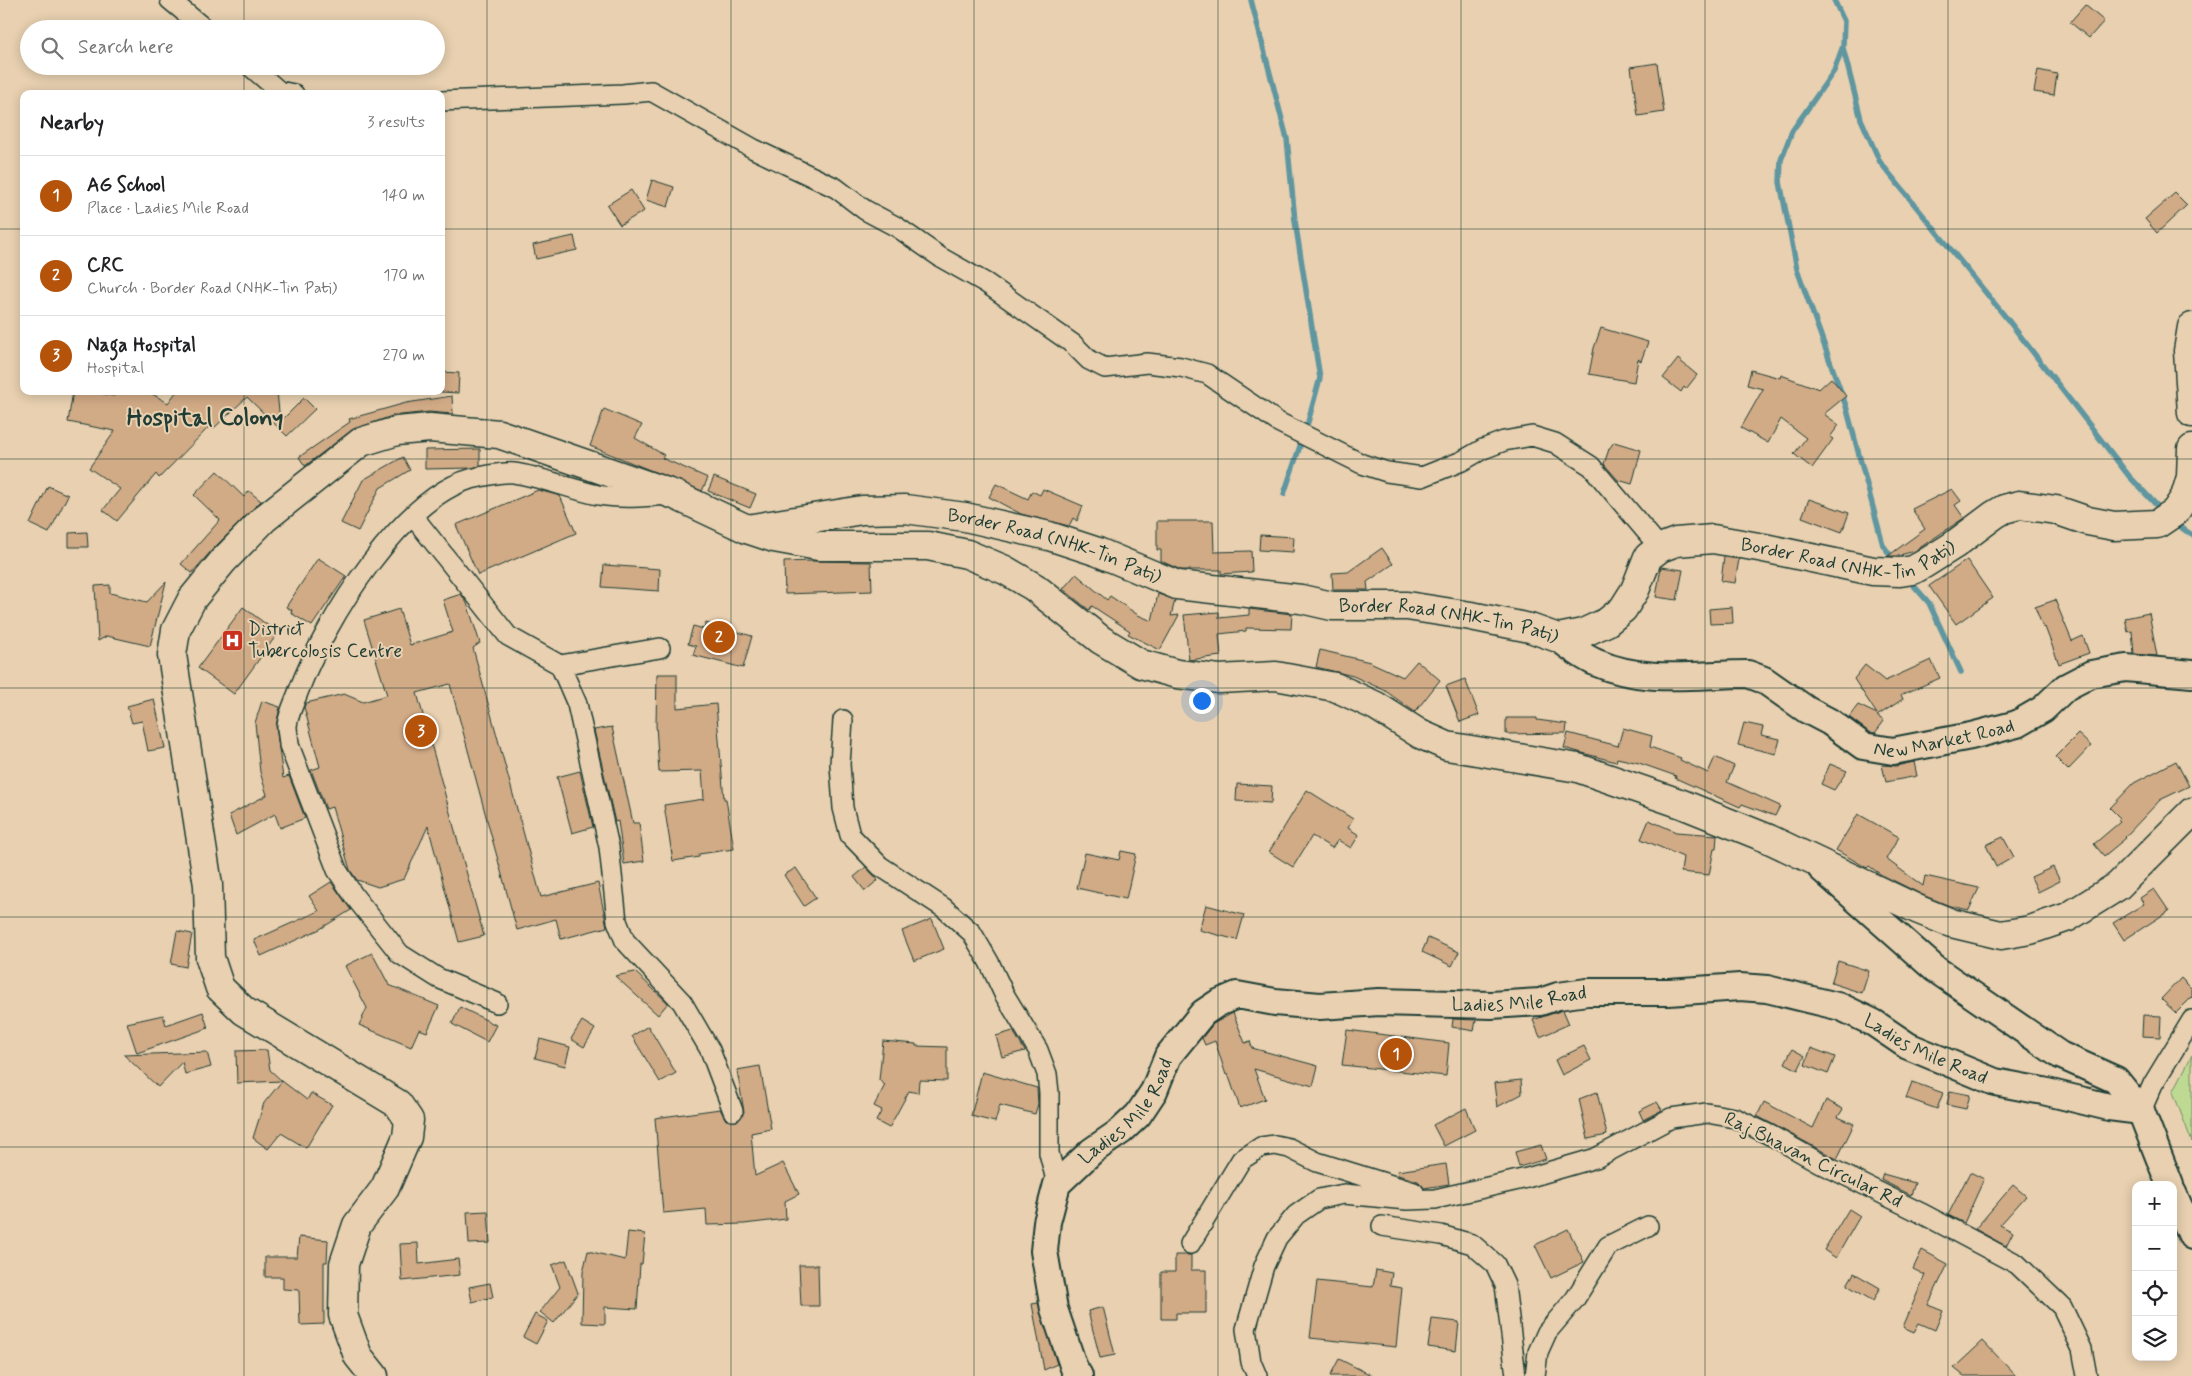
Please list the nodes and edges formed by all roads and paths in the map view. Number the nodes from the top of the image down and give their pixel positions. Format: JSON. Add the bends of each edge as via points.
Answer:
{"nodes":[{"id":1,"x":170,"y":0,"type":"edge"},
{"id":2,"x":194,"y":20,"type":"edge"},
{"id":3,"x":260,"y":75,"type":"edge"},
{"id":4,"x":278,"y":90,"type":"edge"},
{"id":5,"x":445,"y":101,"type":"edge"},
{"id":6,"x":2192,"y":327,"type":"edge"},
{"id":7,"x":2192,"y":413,"type":"edge"},
{"id":8,"x":2192,"y":449,"type":"edge"},
{"id":9,"x":675,"y":495,"type":"junction"},
{"id":10,"x":412,"y":516,"type":"junction"},
{"id":11,"x":747,"y":529,"type":"junction"},
{"id":12,"x":1660,"y":548,"type":"junction"},
{"id":13,"x":1558,"y":638,"type":"junction"},
{"id":14,"x":660,"y":648,"type":"dead end"},
{"id":15,"x":560,"y":665,"type":"junction"},
{"id":16,"x":2192,"y":674,"type":"edge"},
{"id":17,"x":843,"y":720,"type":"dead end"},
{"id":18,"x":2192,"y":812,"type":"edge"},
{"id":19,"x":1811,"y":858,"type":"junction"},
{"id":20,"x":497,"y":1004,"type":"dead end"},
{"id":21,"x":2192,"y":1020,"type":"edge"},
{"id":22,"x":733,"y":1111,"type":"dead end"},
{"id":23,"x":2141,"y":1111,"type":"junction"},
{"id":24,"x":2168,"y":1181,"type":"edge"},
{"id":25,"x":1057,"y":1184,"type":"junction"},
{"id":26,"x":1435,"y":1199,"type":"junction"},
{"id":27,"x":2177,"y":1202,"type":"edge"},
{"id":28,"x":1382,"y":1226,"type":"dead end"},
{"id":29,"x":1648,"y":1226,"type":"dead end"},
{"id":30,"x":2192,"y":1236,"type":"edge"},
{"id":31,"x":1190,"y":1244,"type":"dead end"},
{"id":32,"x":374,"y":1376,"type":"edge"},
{"id":33,"x":1079,"y":1376,"type":"edge"},
{"id":34,"x":1258,"y":1376,"type":"edge"},
{"id":35,"x":1516,"y":1376,"type":"edge"},
{"id":36,"x":1535,"y":1376,"type":"edge"},
{"id":37,"x":2087,"y":1376,"type":"edge"}],
"edges":[{"from":1,"to":2,"type":"street"},
{"from":3,"to":4,"type":"street"},
{"from":5,"to":12,"type":"street","via":[[651,91],[754,150],[836,188],[940,258],[986,283],[1073,344],[1089,360],[1105,368],[1147,363],[1207,374],[1292,430],[1386,472],[1422,477],[1504,440],[1532,436],[1555,443],[1591,466]]},
{"from":6,"to":7,"type":"main road","via":[[2188,351]]},
{"from":8,"to":12,"type":"main road","name":"Border Road (NHK-Tin Pati)","via":[[2191,477],[2185,497],[2175,512],[2157,524],[2114,526],[2056,510],[2019,505],[1994,515],[1913,570],[1873,572],[1714,539],[1676,542]]},
{"from":9,"to":10,"type":"street","via":[[634,498],[600,495],[512,473],[477,477],[451,486]]},
{"from":9,"to":11,"type":"main road"},
{"from":9,"to":32,"type":"main road","via":[[499,434],[430,428],[397,431],[361,442],[265,518],[192,599],[176,630],[172,655],[174,679],[208,885],[210,958],[220,988],[244,1011],[398,1104],[409,1120],[407,1137],[385,1188],[357,1225],[344,1264],[343,1315],[358,1356]]},
{"from":10,"to":15,"type":"street","via":[[508,636]]},
{"from":10,"to":20,"type":"street","via":[[373,559],[325,630],[307,666],[287,725],[289,745],[337,870],[400,954],[438,978]]},
{"from":11,"to":13,"type":"main road","name":"Border Road (NHK-Tin Pati)","via":[[862,510],[905,508],[966,517],[1049,536],[1098,552],[1177,585],[1301,599],[1332,606],[1408,606],[1530,628]]},
{"from":11,"to":19,"type":"main road","via":[[818,546],[928,546],[966,554],[1005,570],[1034,587],[1102,640],[1141,664],[1177,674],[1219,678],[1276,676],[1335,687],[1447,746],[1578,768],[1691,808]]},
{"from":12,"to":13,"type":"main road","name":"Border Road (NHK-Tin Pati)","via":[[1648,557],[1636,590],[1623,609],[1607,622],[1583,633]]},
{"from":13,"to":16,"type":"street","name":"New Market Road","via":[[1598,664],[1642,676],[1748,674],[1764,680],[1863,746],[1893,751],[2017,724],[2043,709],[2066,687],[2091,674],[2126,668]]},
{"from":14,"to":15,"type":"street"},
{"from":15,"to":22,"type":"street","via":[[577,704],[609,847],[617,921],[625,942],[682,1002],[710,1050]]},
{"from":17,"to":25,"type":"street","via":[[840,764],[843,808],[850,835],[880,866],[944,908],[972,933],[1038,1050],[1047,1074],[1049,1153]]},
{"from":18,"to":19,"type":"main road","via":[[2118,886],[2068,917],[2030,930],[2001,935],[1950,923]]},
{"from":19,"to":23,"type":"street","via":[[1935,969],[2060,1055],[2116,1080]]},
{"from":21,"to":23,"type":"street","via":[[2153,1084]]},
{"from":23,"to":24,"type":"street"},
{"from":23,"to":25,"type":"street","name":"Ladies Mile Road","via":[[1995,1082],[1908,1046],[1841,1006],[1767,989],[1587,992],[1540,1002],[1491,1005],[1379,1002],[1320,1006],[1237,995],[1203,1013],[1168,1056],[1154,1091],[1138,1115]]},
{"from":25,"to":33,"type":"street","via":[[1047,1222],[1044,1251],[1054,1309]]},
{"from":26,"to":31,"type":"street","via":[[1317,1162],[1289,1148],[1261,1147],[1241,1160]]},
{"from":26,"to":34,"type":"street","name":"Raj Bhavan Circular Rd","via":[[1407,1200],[1344,1194],[1319,1199],[1296,1216],[1277,1238],[1264,1266],[1246,1329],[1251,1362]]},
{"from":26,"to":37,"type":"street","name":"Raj Bhavan Circular Rd","via":[[1596,1158],[1671,1118],[1707,1113],[1735,1118],[2017,1264],[2062,1306],[2082,1349]]},
{"from":27,"to":30,"type":"street"},
{"from":28,"to":35,"type":"street","via":[[1441,1235],[1472,1244],[1495,1264],[1505,1285]]},
{"from":29,"to":36,"type":"street","via":[[1608,1246],[1575,1299],[1547,1332],[1538,1352]]}]}
